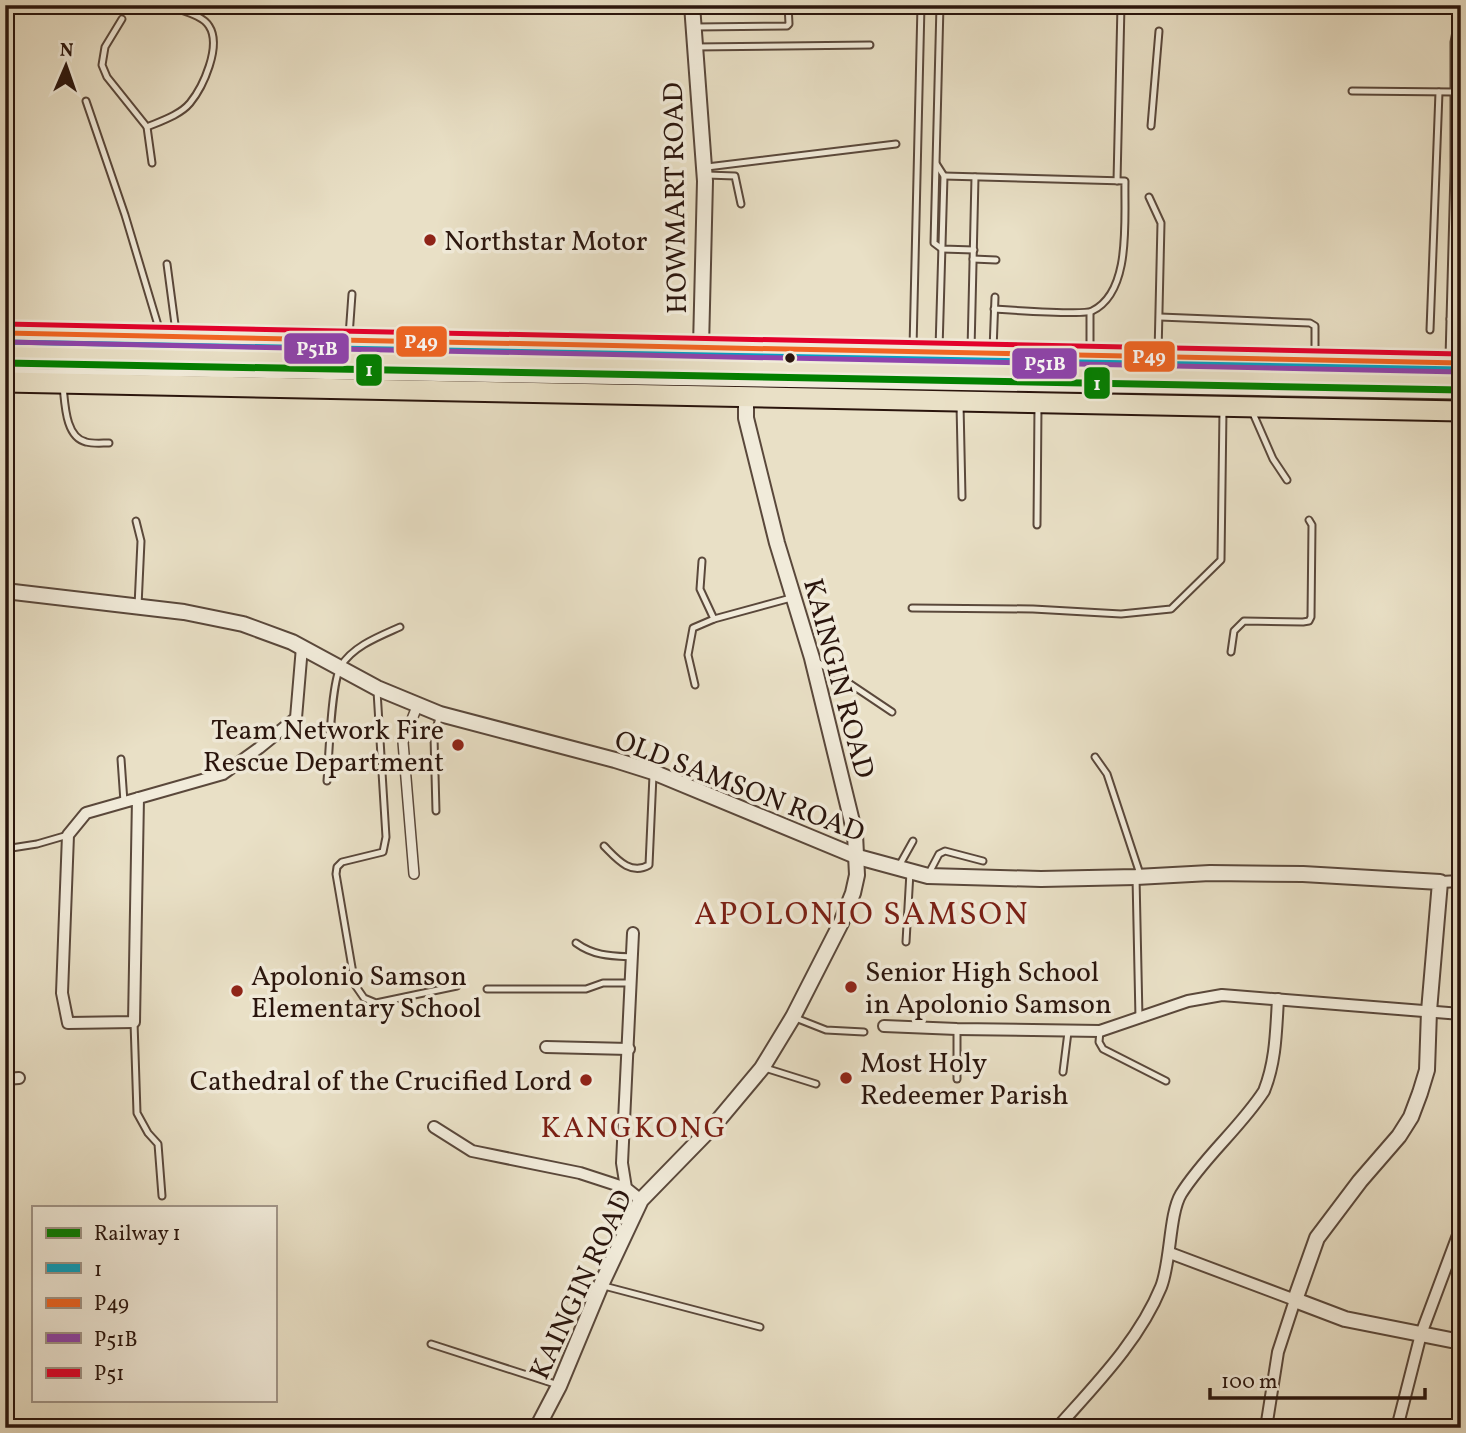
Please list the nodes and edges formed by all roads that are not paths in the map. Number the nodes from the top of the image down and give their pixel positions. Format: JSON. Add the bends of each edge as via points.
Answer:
{"nodes":[{"id":1,"x":692,"y":5,"type":"edge"},
{"id":2,"x":788,"y":5,"type":"edge"},
{"id":3,"x":921,"y":5,"type":"edge"},
{"id":4,"x":940,"y":5,"type":"edge"},
{"id":5,"x":1121,"y":5,"type":"edge"},
{"id":6,"x":1461,"y":5,"type":"edge"},
{"id":7,"x":176,"y":8,"type":"dead end"},
{"id":8,"x":122,"y":19,"type":"dead end"},
{"id":9,"x":693,"y":27,"type":"junction"},
{"id":10,"x":1159,"y":31,"type":"dead end"},
{"id":11,"x":870,"y":45,"type":"dead end"},
{"id":12,"x":695,"y":47,"type":"junction"},
{"id":13,"x":1352,"y":91,"type":"dead end"},
{"id":14,"x":1439,"y":92,"type":"junction"},
{"id":15,"x":1453,"y":92,"type":"junction"},
{"id":16,"x":86,"y":101,"type":"dead end"},
{"id":17,"x":1151,"y":126,"type":"dead end"},
{"id":18,"x":147,"y":127,"type":"junction"},
{"id":19,"x":896,"y":144,"type":"dead end"},
{"id":20,"x":152,"y":163,"type":"dead end"},
{"id":21,"x":936,"y":164,"type":"junction"},
{"id":22,"x":704,"y":171,"type":"junction"},
{"id":23,"x":1457,"y":171,"type":"edge"},
{"id":24,"x":944,"y":176,"type":"junction"},
{"id":25,"x":975,"y":177,"type":"junction"},
{"id":26,"x":1117,"y":181,"type":"junction"},
{"id":27,"x":1149,"y":197,"type":"dead end"},
{"id":28,"x":741,"y":204,"type":"dead end"},
{"id":29,"x":942,"y":249,"type":"junction"},
{"id":30,"x":974,"y":250,"type":"junction"},
{"id":31,"x":973,"y":259,"type":"junction"},
{"id":32,"x":996,"y":260,"type":"dead end"},
{"id":33,"x":167,"y":264,"type":"dead end"},
{"id":34,"x":352,"y":294,"type":"dead end"},
{"id":35,"x":995,"y":297,"type":"dead end"},
{"id":36,"x":994,"y":309,"type":"junction"},
{"id":37,"x":1090,"y":313,"type":"junction"},
{"id":38,"x":1160,"y":317,"type":"junction"},
{"id":39,"x":1450,"y":318,"type":"junction"},
{"id":40,"x":1461,"y":319,"type":"edge"},
{"id":41,"x":1430,"y":330,"type":"dead end"},
{"id":42,"x":5,"y":333,"type":"edge"},
{"id":43,"x":169,"y":335,"type":"junction"},
{"id":44,"x":349,"y":340,"type":"junction"},
{"id":45,"x":5,"y":342,"type":"edge"},
{"id":46,"x":701,"y":347,"type":"junction"},
{"id":47,"x":913,"y":352,"type":"junction"},
{"id":48,"x":939,"y":352,"type":"junction"},
{"id":49,"x":971,"y":353,"type":"junction"},
{"id":50,"x":993,"y":353,"type":"junction"},
{"id":51,"x":1090,"y":355,"type":"junction"},
{"id":52,"x":1158,"y":357,"type":"junction"},
{"id":53,"x":1315,"y":360,"type":"junction"},
{"id":54,"x":1457,"y":365,"type":"edge"},
{"id":55,"x":5,"y":371,"type":"edge"},
{"id":56,"x":5,"y":382,"type":"edge"},
{"id":57,"x":63,"y":383,"type":"junction"},
{"id":58,"x":1461,"y":396,"type":"edge"},
{"id":59,"x":746,"y":397,"type":"junction"},
{"id":60,"x":960,"y":401,"type":"junction"},
{"id":61,"x":1038,"y":403,"type":"junction"},
{"id":62,"x":1223,"y":407,"type":"junction"},
{"id":63,"x":1251,"y":407,"type":"junction"},
{"id":64,"x":1461,"y":411,"type":"edge"},
{"id":65,"x":109,"y":443,"type":"dead end"},
{"id":66,"x":1287,"y":480,"type":"dead end"},
{"id":67,"x":962,"y":497,"type":"dead end"},
{"id":68,"x":5,"y":519,"type":"edge"},
{"id":69,"x":1309,"y":520,"type":"dead end"},
{"id":70,"x":136,"y":521,"type":"dead end"},
{"id":71,"x":1037,"y":525,"type":"dead end"},
{"id":72,"x":702,"y":561,"type":"dead end"},
{"id":73,"x":6,"y":591,"type":"edge"},
{"id":74,"x":794,"y":597,"type":"junction"},
{"id":75,"x":138,"y":606,"type":"junction"},
{"id":76,"x":912,"y":608,"type":"dead end"},
{"id":77,"x":714,"y":619,"type":"junction"},
{"id":78,"x":400,"y":627,"type":"dead end"},
{"id":79,"x":302,"y":647,"type":"junction"},
{"id":80,"x":1231,"y":652,"type":"dead end"},
{"id":81,"x":812,"y":658,"type":"junction"},
{"id":82,"x":340,"y":668,"type":"junction"},
{"id":83,"x":695,"y":685,"type":"dead end"},
{"id":84,"x":377,"y":688,"type":"junction"},
{"id":85,"x":418,"y":704,"type":"junction"},
{"id":86,"x":892,"y":712,"type":"dead end"},
{"id":87,"x":440,"y":714,"type":"junction"},
{"id":88,"x":1095,"y":757,"type":"dead end"},
{"id":89,"x":121,"y":759,"type":"dead end"},
{"id":90,"x":653,"y":772,"type":"junction"},
{"id":91,"x":327,"y":781,"type":"dead end"},
{"id":92,"x":138,"y":798,"type":"junction"},
{"id":93,"x":124,"y":802,"type":"junction"},
{"id":94,"x":436,"y":811,"type":"dead end"},
{"id":95,"x":68,"y":835,"type":"junction"},
{"id":96,"x":913,"y":841,"type":"dead end"},
{"id":97,"x":604,"y":846,"type":"dead end"},
{"id":98,"x":5,"y":849,"type":"edge"},
{"id":99,"x":858,"y":856,"type":"junction"},
{"id":100,"x":984,"y":861,"type":"dead end"},
{"id":101,"x":904,"y":871,"type":"junction"},
{"id":102,"x":414,"y":874,"type":"dead end"},
{"id":103,"x":928,"y":876,"type":"junction"},
{"id":104,"x":1139,"y":877,"type":"junction"},
{"id":105,"x":1461,"y":881,"type":"edge"},
{"id":106,"x":1440,"y":882,"type":"junction"},
{"id":107,"x":633,"y":933,"type":"dead end"},
{"id":108,"x":906,"y":942,"type":"dead end"},
{"id":109,"x":576,"y":943,"type":"dead end"},
{"id":110,"x":632,"y":957,"type":"junction"},
{"id":111,"x":632,"y":984,"type":"junction"},
{"id":112,"x":457,"y":986,"type":"dead end"},
{"id":113,"x":486,"y":989,"type":"dead end"},
{"id":114,"x":1278,"y":999,"type":"junction"},
{"id":115,"x":1429,"y":1011,"type":"junction"},
{"id":116,"x":1461,"y":1014,"type":"edge"},
{"id":117,"x":793,"y":1017,"type":"junction"},
{"id":118,"x":1139,"y":1018,"type":"junction"},
{"id":119,"x":134,"y":1022,"type":"junction"},
{"id":120,"x":884,"y":1026,"type":"dead end"},
{"id":121,"x":957,"y":1030,"type":"junction"},
{"id":122,"x":1100,"y":1031,"type":"junction"},
{"id":123,"x":864,"y":1032,"type":"dead end"},
{"id":124,"x":1069,"y":1032,"type":"junction"},
{"id":125,"x":547,"y":1047,"type":"dead end"},
{"id":126,"x":629,"y":1049,"type":"junction"},
{"id":127,"x":762,"y":1068,"type":"junction"},
{"id":128,"x":1063,"y":1072,"type":"dead end"},
{"id":129,"x":19,"y":1078,"type":"dead end"},
{"id":130,"x":5,"y":1079,"type":"edge"},
{"id":131,"x":957,"y":1079,"type":"dead end"},
{"id":132,"x":1166,"y":1082,"type":"dead end"},
{"id":133,"x":816,"y":1084,"type":"dead end"},
{"id":134,"x":434,"y":1127,"type":"dead end"},
{"id":135,"x":626,"y":1188,"type":"junction"},
{"id":136,"x":162,"y":1196,"type":"dead end"},
{"id":137,"x":620,"y":1202,"type":"dead end"},
{"id":138,"x":639,"y":1206,"type":"junction"},
{"id":139,"x":1461,"y":1227,"type":"edge"},
{"id":140,"x":1170,"y":1254,"type":"junction"},
{"id":141,"x":601,"y":1285,"type":"junction"},
{"id":142,"x":1295,"y":1300,"type":"junction"},
{"id":143,"x":760,"y":1327,"type":"dead end"},
{"id":144,"x":1421,"y":1334,"type":"junction"},
{"id":145,"x":1461,"y":1342,"type":"edge"},
{"id":146,"x":431,"y":1344,"type":"dead end"},
{"id":147,"x":559,"y":1386,"type":"junction"},
{"id":148,"x":746,"y":1424,"type":"dead end"},
{"id":149,"x":778,"y":1426,"type":"edge"},
{"id":150,"x":827,"y":1426,"type":"dead end"},
{"id":151,"x":537,"y":1428,"type":"edge"},
{"id":152,"x":1057,"y":1428,"type":"edge"},
{"id":153,"x":1266,"y":1428,"type":"edge"},
{"id":154,"x":1397,"y":1428,"type":"edge"}],
"edges":[{"from":1,"to":9,"type":"street","name":"HOWMART ROAD"},
{"from":2,"to":9,"type":"lane","via":[[787,26]]},
{"from":3,"to":47,"type":"lane"},
{"from":4,"to":21,"type":"lane"},
{"from":5,"to":26,"type":"lane"},
{"from":6,"to":15,"type":"lane","via":[[1454,42]]},
{"from":7,"to":18,"type":"lane","via":[[209,26],[214,49],[189,104]]},
{"from":8,"to":18,"type":"lane","via":[[105,47],[102,65]]},
{"from":9,"to":12,"type":"street","name":"HOWMART ROAD"},
{"from":10,"to":17,"type":"lane"},
{"from":11,"to":12,"type":"lane"},
{"from":12,"to":22,"type":"street","name":"HOWMART ROAD"},
{"from":13,"to":14,"type":"lane"},
{"from":14,"to":15,"type":"lane"},
{"from":14,"to":41,"type":"lane"},
{"from":15,"to":23,"type":"lane"},
{"from":16,"to":43,"type":"lane"},
{"from":18,"to":20,"type":"lane"},
{"from":19,"to":22,"type":"lane"},
{"from":21,"to":24,"type":"lane"},
{"from":21,"to":29,"type":"lane","via":[[934,243]]},
{"from":22,"to":28,"type":"lane","via":[[735,177]]},
{"from":22,"to":46,"type":"street","name":"HOWMART ROAD"},
{"from":23,"to":39,"type":"lane"},
{"from":24,"to":25,"type":"lane"},
{"from":24,"to":29,"type":"lane"},
{"from":25,"to":26,"type":"lane"},
{"from":25,"to":30,"type":"lane"},
{"from":26,"to":37,"type":"lane","via":[[1125,181],[1119,275],[1114,292]]},
{"from":27,"to":38,"type":"lane","via":[[1161,223]]},
{"from":29,"to":30,"type":"lane"},
{"from":29,"to":48,"type":"lane"},
{"from":30,"to":31,"type":"lane"},
{"from":31,"to":32,"type":"lane"},
{"from":31,"to":49,"type":"lane"},
{"from":33,"to":43,"type":"lane"},
{"from":34,"to":44,"type":"lane"},
{"from":35,"to":36,"type":"lane"},
{"from":36,"to":37,"type":"lane"},
{"from":36,"to":50,"type":"lane"},
{"from":37,"to":51,"type":"lane"},
{"from":38,"to":52,"type":"lane"},
{"from":38,"to":53,"type":"lane","via":[[1310,323],[1315,328]]},
{"from":39,"to":40,"type":"lane"},
{"from":39,"to":54,"type":"lane"},
{"from":42,"to":43,"type":"highway"},
{"from":43,"to":44,"type":"highway"},
{"from":44,"to":46,"type":"highway"},
{"from":45,"to":54,"type":"lane"},
{"from":46,"to":47,"type":"highway"},
{"from":47,"to":48,"type":"highway"},
{"from":48,"to":49,"type":"highway"},
{"from":49,"to":50,"type":"highway"},
{"from":50,"to":51,"type":"highway"},
{"from":51,"to":52,"type":"highway"},
{"from":52,"to":53,"type":"highway"},
{"from":53,"to":54,"type":"highway"},
{"from":55,"to":58,"type":"lane"},
{"from":56,"to":57,"type":"highway"},
{"from":57,"to":59,"type":"highway"},
{"from":57,"to":65,"type":"lane","via":[[66,416],[79,439]]},
{"from":59,"to":60,"type":"highway"},
{"from":59,"to":74,"type":"street","name":"KAINGIN ROAD","via":[[746,418]]},
{"from":60,"to":61,"type":"highway"},
{"from":60,"to":67,"type":"lane"},
{"from":61,"to":62,"type":"highway"},
{"from":61,"to":71,"type":"lane"},
{"from":62,"to":63,"type":"highway"},
{"from":62,"to":76,"type":"lane","via":[[1221,560],[1171,609],[1121,614]]},
{"from":63,"to":64,"type":"highway"},
{"from":63,"to":66,"type":"lane"},
{"from":68,"to":73,"type":"lane","via":[[9,534]]},
{"from":69,"to":80,"type":"lane","via":[[1309,621],[1244,621],[1234,631]]},
{"from":70,"to":75,"type":"lane","via":[[141,541]]},
{"from":72,"to":77,"type":"lane","via":[[701,589]]},
{"from":73,"to":75,"type":"street","name":"OLD SAMSON ROAD"},
{"from":74,"to":77,"type":"lane"},
{"from":74,"to":81,"type":"street","name":"KAINGIN ROAD"},
{"from":75,"to":79,"type":"street","name":"OLD SAMSON ROAD","via":[[232,621]]},
{"from":77,"to":83,"type":"lane","via":[[694,628],[688,655]]},
{"from":78,"to":82,"type":"lane","via":[[362,646]]},
{"from":79,"to":82,"type":"street","name":"OLD SAMSON ROAD"},
{"from":79,"to":92,"type":"street","via":[[296,718],[223,774]]},
{"from":81,"to":86,"type":"lane"},
{"from":81,"to":99,"type":"street","name":"KAINGIN ROAD"},
{"from":82,"to":84,"type":"street","name":"OLD SAMSON ROAD"},
{"from":82,"to":91,"type":"lane"},
{"from":84,"to":85,"type":"street","name":"OLD SAMSON ROAD"},
{"from":84,"to":112,"type":"lane","via":[[386,837],[383,852],[342,862],[336,874],[355,985],[364,998],[376,1003]]},
{"from":85,"to":87,"type":"street","name":"OLD SAMSON ROAD"},
{"from":85,"to":102,"type":"street","via":[[403,742]]},
{"from":87,"to":90,"type":"street","name":"OLD SAMSON ROAD"},
{"from":87,"to":94,"type":"lane","via":[[434,737]]},
{"from":88,"to":104,"type":"lane","via":[[1107,774]]},
{"from":89,"to":93,"type":"lane"},
{"from":90,"to":97,"type":"lane","via":[[649,865],[626,867]]},
{"from":90,"to":99,"type":"street","name":"OLD SAMSON ROAD"},
{"from":92,"to":93,"type":"street"},
{"from":92,"to":119,"type":"street"},
{"from":93,"to":95,"type":"street","via":[[86,813]]},
{"from":95,"to":98,"type":"lane"},
{"from":95,"to":119,"type":"street","via":[[62,993],[68,1023]]},
{"from":96,"to":101,"type":"lane"},
{"from":99,"to":101,"type":"street","name":"OLD SAMSON ROAD"},
{"from":99,"to":117,"type":"street","name":"KAINGIN ROAD","via":[[853,893],[841,923]]},
{"from":100,"to":103,"type":"lane","via":[[945,851]]},
{"from":101,"to":103,"type":"street","name":"OLD SAMSON ROAD"},
{"from":101,"to":108,"type":"lane"},
{"from":103,"to":104,"type":"street","name":"OLD SAMSON ROAD"},
{"from":104,"to":106,"type":"street","name":"OLD SAMSON ROAD","via":[[1303,874]]},
{"from":104,"to":118,"type":"lane"},
{"from":105,"to":106,"type":"street"},
{"from":106,"to":115,"type":"street"},
{"from":107,"to":110,"type":"street"},
{"from":109,"to":110,"type":"lane","via":[[599,955]]},
{"from":110,"to":111,"type":"street"},
{"from":111,"to":113,"type":"lane"},
{"from":111,"to":126,"type":"street"},
{"from":114,"to":115,"type":"street"},
{"from":114,"to":118,"type":"street","via":[[1222,995]]},
{"from":114,"to":140,"type":"street","via":[[1275,1051],[1264,1091],[1179,1196]]},
{"from":115,"to":116,"type":"street"},
{"from":115,"to":142,"type":"street","via":[[1427,1070],[1411,1118],[1317,1238]]},
{"from":117,"to":123,"type":"lane","via":[[826,1030]]},
{"from":117,"to":127,"type":"street","name":"KAINGIN ROAD"},
{"from":118,"to":122,"type":"street"},
{"from":119,"to":136,"type":"lane","via":[[137,1113],[158,1144]]},
{"from":120,"to":121,"type":"street"},
{"from":121,"to":124,"type":"street"},
{"from":121,"to":131,"type":"lane"},
{"from":122,"to":124,"type":"street"},
{"from":122,"to":132,"type":"lane","via":[[1102,1049]]},
{"from":124,"to":128,"type":"lane"},
{"from":125,"to":126,"type":"street"},
{"from":126,"to":135,"type":"street","via":[[622,1163]]},
{"from":127,"to":133,"type":"lane"},
{"from":127,"to":138,"type":"street","name":"KAINGIN ROAD"},
{"from":129,"to":130,"type":"street"},
{"from":134,"to":135,"type":"street","via":[[472,1151],[580,1173]]},
{"from":135,"to":138,"type":"street"},
{"from":137,"to":138,"type":"lane"},
{"from":138,"to":141,"type":"street","name":"KAINGIN ROAD"},
{"from":139,"to":144,"type":"street"},
{"from":140,"to":142,"type":"street"},
{"from":140,"to":152,"type":"street","via":[[1144,1321]]},
{"from":141,"to":143,"type":"lane"},
{"from":141,"to":147,"type":"street","name":"KAINGIN ROAD"},
{"from":142,"to":144,"type":"street","via":[[1345,1319]]},
{"from":142,"to":153,"type":"street","via":[[1278,1352]]},
{"from":144,"to":145,"type":"street"},
{"from":144,"to":154,"type":"street"},
{"from":146,"to":147,"type":"lane"},
{"from":147,"to":151,"type":"street","name":"KAINGIN ROAD"},
{"from":148,"to":149,"type":"lane"},
{"from":149,"to":150,"type":"lane"}]}
